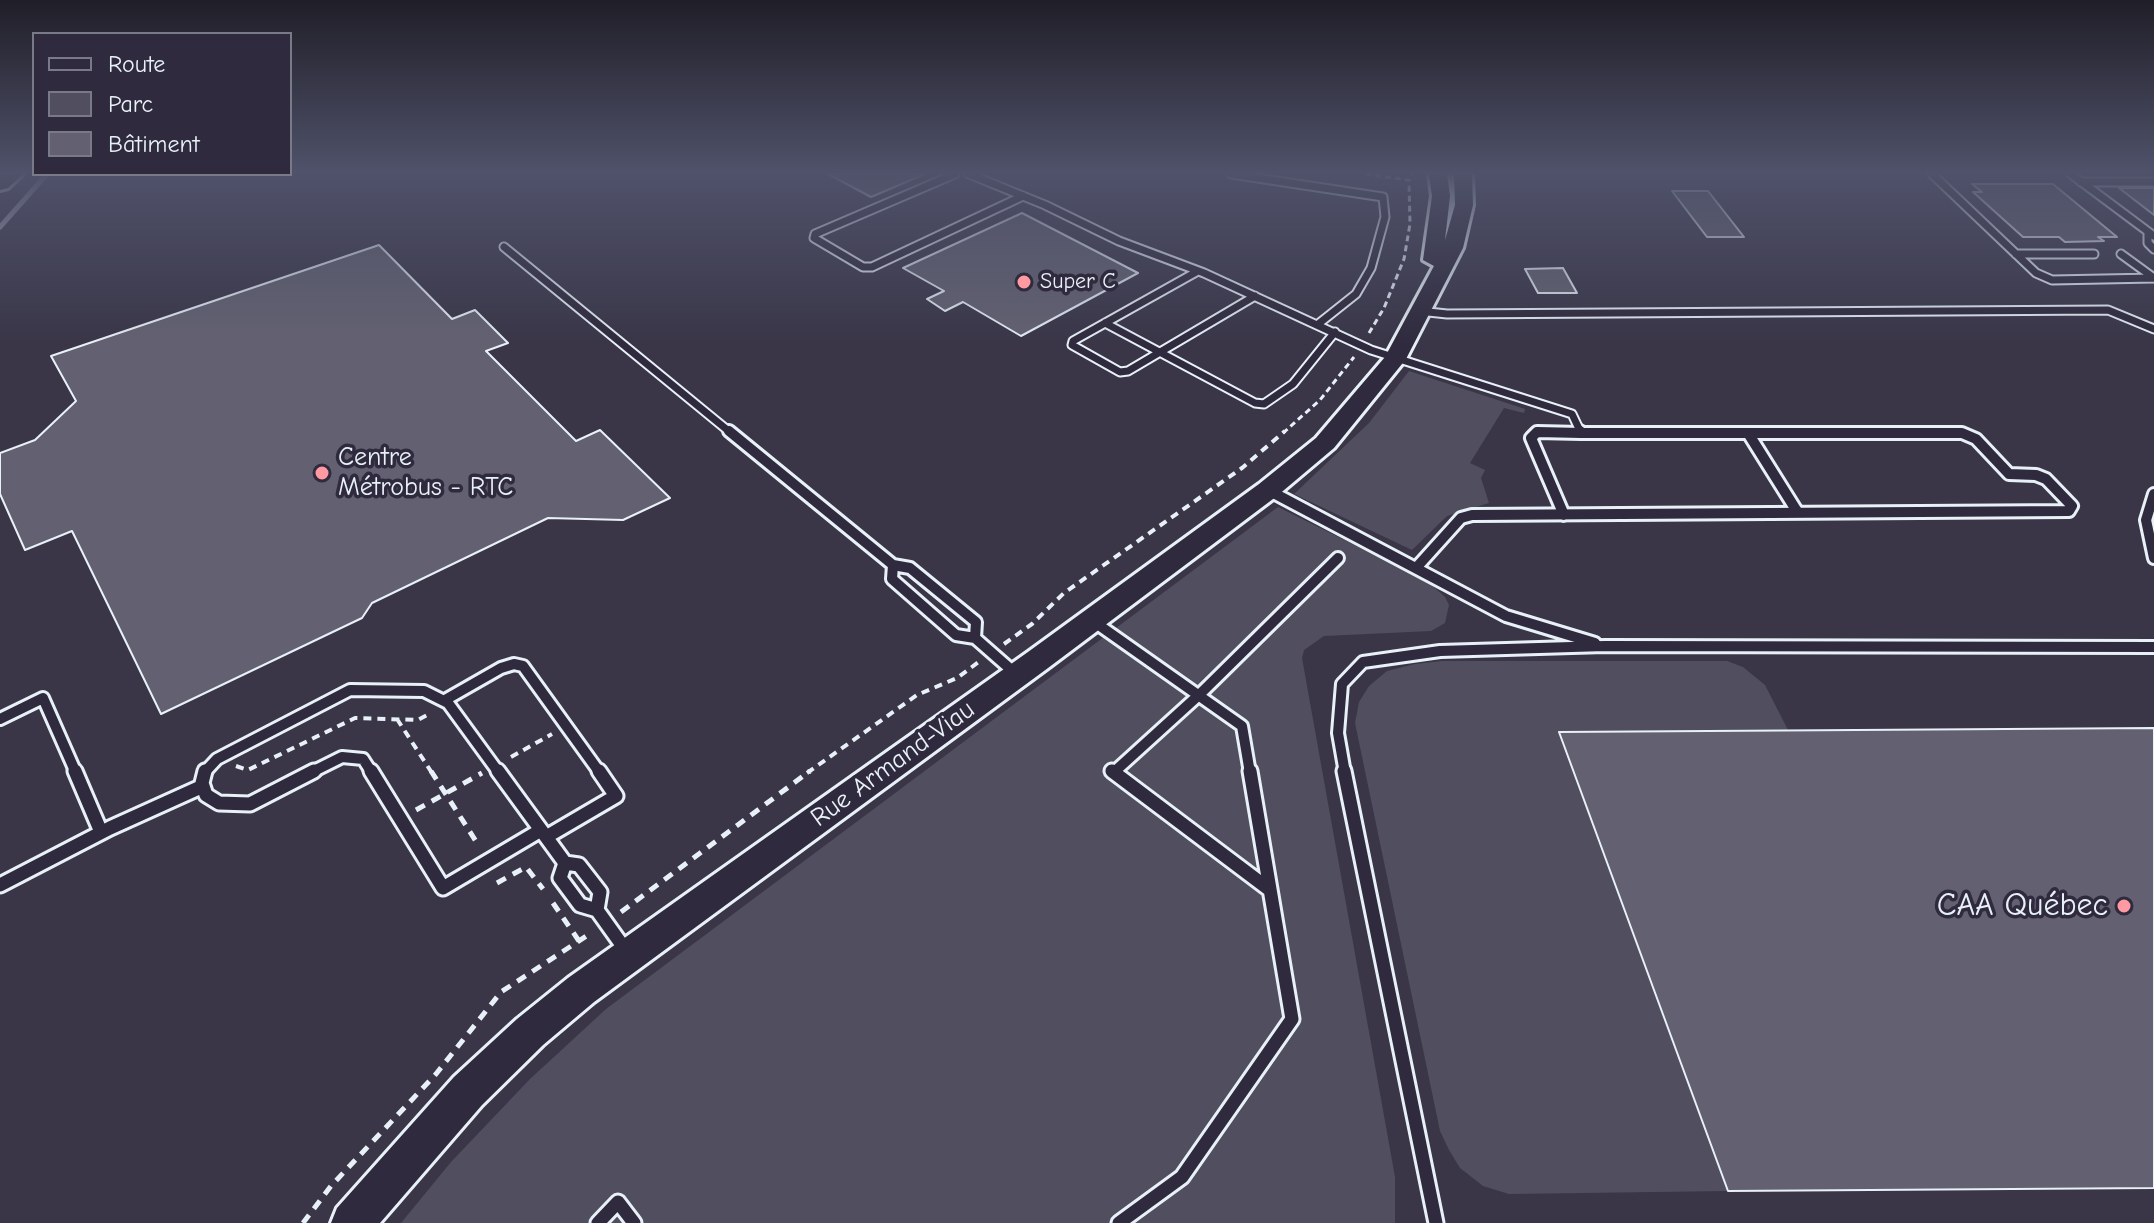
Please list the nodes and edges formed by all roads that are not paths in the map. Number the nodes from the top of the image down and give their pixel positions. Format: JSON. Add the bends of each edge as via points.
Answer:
{"nodes":[{"id":1,"x":822,"y":231,"type":"edge"},
{"id":2,"x":948,"y":231,"type":"edge"},
{"id":3,"x":1098,"y":231,"type":"edge"},
{"id":4,"x":1381,"y":231,"type":"edge"},
{"id":5,"x":1438,"y":231,"type":"edge"},
{"id":6,"x":1457,"y":231,"type":"edge"},
{"id":7,"x":1992,"y":231,"type":"edge"},
{"id":8,"x":2151,"y":235,"type":"edge"},
{"id":9,"x":504,"y":247,"type":"dead end"},
{"id":10,"x":2154,"y":249,"type":"edge"},
{"id":11,"x":2016,"y":254,"type":"junction"},
{"id":12,"x":2094,"y":254,"type":"dead end"},
{"id":13,"x":2121,"y":254,"type":"dead end"},
{"id":14,"x":1198,"y":271,"type":"junction"},
{"id":15,"x":1255,"y":296,"type":"junction"},
{"id":16,"x":1421,"y":306,"type":"junction"},
{"id":17,"x":1105,"y":323,"type":"junction"},
{"id":18,"x":1317,"y":325,"type":"junction"},
{"id":19,"x":2154,"y":329,"type":"edge"},
{"id":20,"x":1335,"y":332,"type":"junction"},
{"id":21,"x":1159,"y":353,"type":"junction"},
{"id":22,"x":1395,"y":359,"type":"junction"},
{"id":23,"x":1581,"y":433,"type":"junction"},
{"id":24,"x":1748,"y":433,"type":"junction"},
{"id":25,"x":1268,"y":490,"type":"junction"},
{"id":26,"x":2154,"y":494,"type":"edge"},
{"id":27,"x":1798,"y":513,"type":"junction"},
{"id":28,"x":1564,"y":515,"type":"junction"},
{"id":29,"x":1338,"y":558,"type":"dead end"},
{"id":30,"x":2154,"y":558,"type":"edge"},
{"id":31,"x":893,"y":565,"type":"junction"},
{"id":32,"x":1416,"y":568,"type":"junction"},
{"id":33,"x":1092,"y":620,"type":"junction"},
{"id":34,"x":975,"y":638,"type":"junction"},
{"id":35,"x":1605,"y":646,"type":"junction"},
{"id":36,"x":2154,"y":647,"type":"edge"},
{"id":37,"x":1018,"y":675,"type":"junction"},
{"id":38,"x":1200,"y":694,"type":"junction"},
{"id":39,"x":445,"y":700,"type":"junction"},
{"id":40,"x":0,"y":719,"type":"edge"},
{"id":41,"x":203,"y":786,"type":"junction"},
{"id":42,"x":101,"y":832,"type":"junction"},
{"id":43,"x":543,"y":833,"type":"junction"},
{"id":44,"x":565,"y":863,"type":"junction"},
{"id":45,"x":0,"y":885,"type":"edge"},
{"id":46,"x":1270,"y":890,"type":"junction"},
{"id":47,"x":597,"y":910,"type":"junction"},
{"id":48,"x":617,"y":938,"type":"junction"},
{"id":49,"x":352,"y":1223,"type":"edge"},
{"id":50,"x":598,"y":1223,"type":"edge"},
{"id":51,"x":634,"y":1223,"type":"edge"},
{"id":52,"x":1119,"y":1223,"type":"edge"},
{"id":53,"x":1436,"y":1223,"type":"edge"}],
"edges":[{"from":1,"to":2,"type":"lane","via":[[814,238],[863,267]]},
{"from":3,"to":14,"type":"lane"},
{"from":4,"to":18,"type":"lane","via":[[1371,268],[1356,294]]},
{"from":5,"to":16,"type":"street","name":"Rue Armand-Viau"},
{"from":6,"to":16,"type":"street","name":"Rue Armand-Viau"},
{"from":7,"to":11,"type":"lane"},
{"from":8,"to":10,"type":"lane","via":[[2148,243]]},
{"from":9,"to":31,"type":"lane"},
{"from":11,"to":12,"type":"lane"},
{"from":11,"to":13,"type":"lane","via":[[2052,280],[2154,278]]},
{"from":14,"to":15,"type":"lane"},
{"from":14,"to":17,"type":"lane"},
{"from":15,"to":18,"type":"lane"},
{"from":15,"to":21,"type":"lane"},
{"from":16,"to":19,"type":"lane","via":[[1447,314],[2108,310]]},
{"from":16,"to":22,"type":"street","name":"Rue Armand-Viau"},
{"from":17,"to":21,"type":"lane"},
{"from":17,"to":21,"type":"lane","via":[[1072,345],[1120,372]]},
{"from":18,"to":20,"type":"lane"},
{"from":20,"to":21,"type":"lane","via":[[1293,384],[1264,404]]},
{"from":20,"to":22,"type":"lane"},
{"from":22,"to":23,"type":"lane","via":[[1572,414]]},
{"from":22,"to":25,"type":"street","name":"Rue Armand-Viau","via":[[1325,443]]},
{"from":23,"to":24,"type":"lane"},
{"from":23,"to":28,"type":"lane","via":[[1537,432],[1531,438]]},
{"from":24,"to":27,"type":"lane"},
{"from":24,"to":27,"type":"lane","via":[[1962,433],[1976,439],[2009,474],[2046,479],[2072,506],[2069,511]]},
{"from":25,"to":32,"type":"lane"},
{"from":25,"to":33,"type":"street","name":"Rue Armand-Viau"},
{"from":26,"to":30,"type":"lane","via":[[2146,520]]},
{"from":27,"to":28,"type":"lane"},
{"from":28,"to":32,"type":"lane","via":[[1461,518]]},
{"from":29,"to":38,"type":"lane"},
{"from":31,"to":34,"type":"lane","via":[[892,579],[956,635]]},
{"from":31,"to":34,"type":"lane","via":[[910,568],[976,622]]},
{"from":32,"to":35,"type":"lane","via":[[1506,616]]},
{"from":33,"to":37,"type":"street","name":"Rue Armand-Viau"},
{"from":33,"to":38,"type":"lane"},
{"from":34,"to":37,"type":"lane"},
{"from":35,"to":36,"type":"lane"},
{"from":35,"to":53,"type":"lane","via":[[1440,651],[1363,662],[1342,684],[1338,733],[1351,815]]},
{"from":37,"to":48,"type":"street","name":"Rue Armand-Viau"},
{"from":38,"to":46,"type":"lane","via":[[1242,726]]},
{"from":38,"to":46,"type":"lane","via":[[1111,772]]},
{"from":39,"to":41,"type":"lane","via":[[424,691],[350,690],[217,759],[205,771]]},
{"from":39,"to":43,"type":"lane"},
{"from":39,"to":43,"type":"lane","via":[[501,668],[523,666],[616,796]]},
{"from":40,"to":42,"type":"lane","via":[[43,698]]},
{"from":41,"to":42,"type":"lane"},
{"from":41,"to":43,"type":"lane","via":[[219,803],[250,804],[342,757],[363,759],[443,888]]},
{"from":42,"to":45,"type":"lane"},
{"from":43,"to":44,"type":"lane"},
{"from":44,"to":47,"type":"lane","via":[[579,865],[600,892]]},
{"from":44,"to":47,"type":"lane","via":[[560,878],[580,905]]},
{"from":46,"to":52,"type":"lane","via":[[1292,1019],[1182,1177]]},
{"from":47,"to":48,"type":"lane"},
{"from":48,"to":49,"type":"street","name":"Rue Armand-Viau","via":[[468,1091]]},
{"from":50,"to":51,"type":"lane","via":[[618,1202]]}]}
